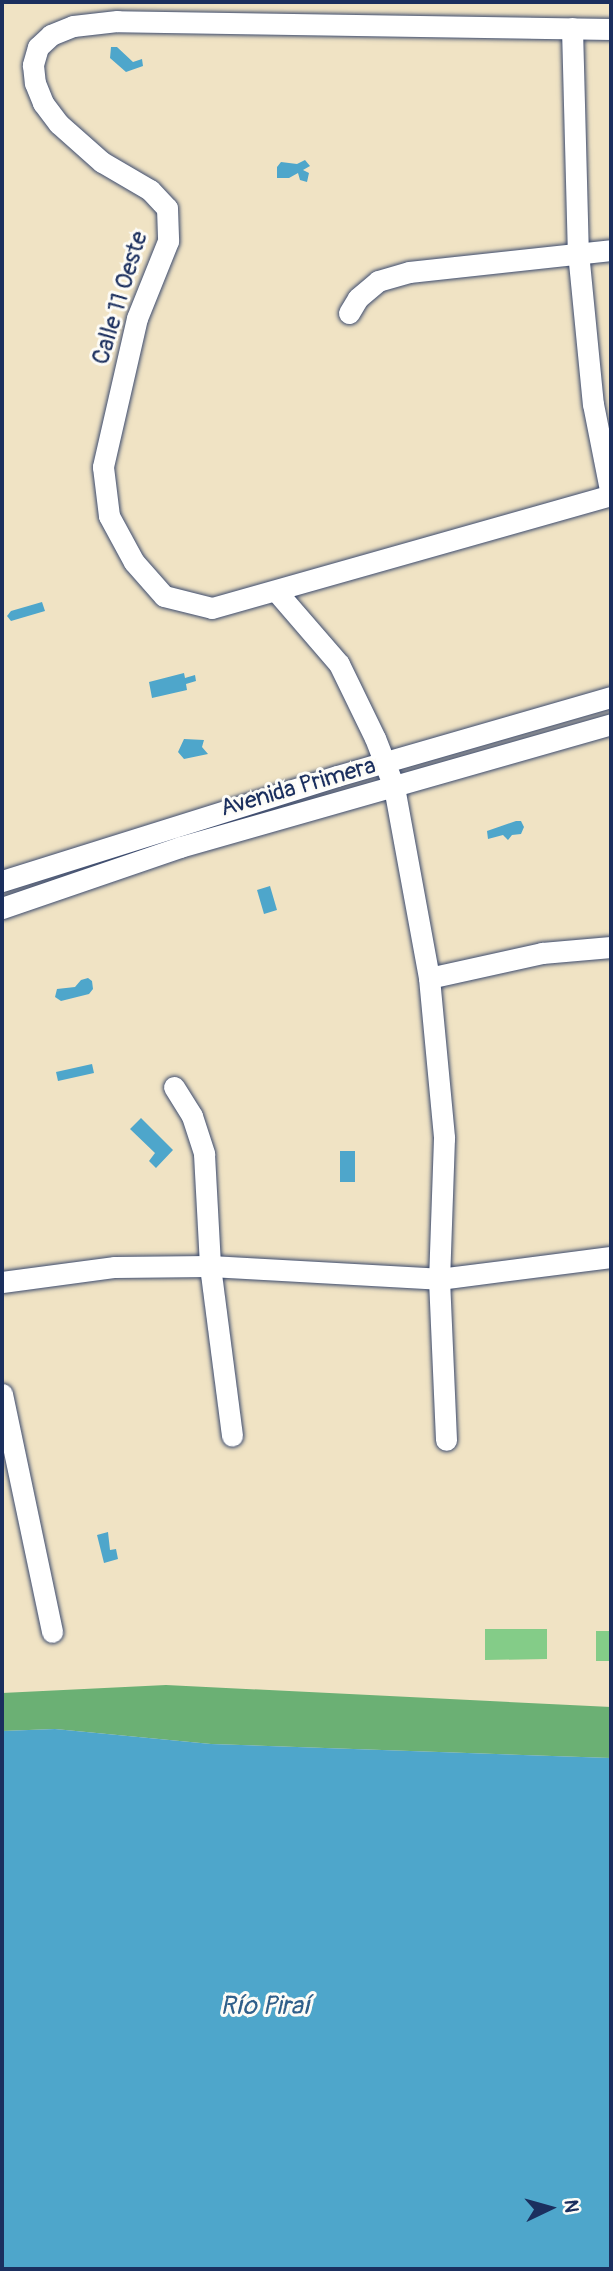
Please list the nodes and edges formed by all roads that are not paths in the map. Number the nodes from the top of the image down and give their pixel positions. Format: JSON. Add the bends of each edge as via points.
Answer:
{"nodes":[{"id":1,"x":572,"y":28,"type":"junction"},
{"id":2,"x":611,"y":29,"type":"edge"},
{"id":3,"x":611,"y":250,"type":"edge"},
{"id":4,"x":578,"y":252,"type":"junction"},
{"id":5,"x":349,"y":313,"type":"dead end"},
{"id":6,"x":611,"y":495,"type":"edge"},
{"id":7,"x":276,"y":591,"type":"junction"},
{"id":8,"x":611,"y":697,"type":"edge"},
{"id":9,"x":611,"y":724,"type":"edge"},
{"id":10,"x":385,"y":763,"type":"junction"},
{"id":11,"x":394,"y":787,"type":"junction"},
{"id":12,"x":2,"y":881,"type":"edge"},
{"id":13,"x":2,"y":908,"type":"edge"},
{"id":14,"x":611,"y":947,"type":"edge"},
{"id":15,"x":429,"y":978,"type":"junction"},
{"id":16,"x":174,"y":1087,"type":"dead end"},
{"id":17,"x":611,"y":1257,"type":"edge"},
{"id":18,"x":210,"y":1266,"type":"junction"},
{"id":19,"x":439,"y":1279,"type":"junction"},
{"id":20,"x":2,"y":1282,"type":"edge"},
{"id":21,"x":2,"y":1394,"type":"edge"},
{"id":22,"x":232,"y":1436,"type":"dead end"},
{"id":23,"x":446,"y":1440,"type":"dead end"},
{"id":24,"x":52,"y":1632,"type":"dead end"}],
"edges":[{"from":1,"to":2,"type":"street","name":"Calle 11 Oeste"},
{"from":1,"to":4,"type":"street"},
{"from":1,"to":7,"type":"street","name":"Calle 11 Oeste","via":[[117,20],[73,26],[51,34],[38,47],[33,65],[43,103],[59,124],[102,162],[150,190],[167,208],[170,227],[137,318],[113,416],[103,467],[109,516],[134,562],[164,596],[212,608]]},
{"from":3,"to":4,"type":"street"},
{"from":4,"to":5,"type":"street","via":[[410,272],[378,281]]},
{"from":4,"to":6,"type":"street","via":[[593,404]]},
{"from":6,"to":7,"type":"street","name":"Calle 11 Oeste"},
{"from":7,"to":10,"type":"street","via":[[339,664]]},
{"from":8,"to":10,"type":"street","name":"Avenida Primera"},
{"from":9,"to":11,"type":"street","name":"Avenida Primera"},
{"from":10,"to":11,"type":"street"},
{"from":10,"to":12,"type":"street","name":"Avenida Primera"},
{"from":11,"to":13,"type":"street","name":"Avenida Primera","via":[[180,848]]},
{"from":11,"to":15,"type":"street"},
{"from":14,"to":15,"type":"street","via":[[542,953]]},
{"from":15,"to":19,"type":"street","via":[[444,1138]]},
{"from":16,"to":18,"type":"street","via":[[192,1116],[204,1154]]},
{"from":17,"to":19,"type":"street"},
{"from":18,"to":19,"type":"street"},
{"from":18,"to":20,"type":"street","via":[[115,1268]]},
{"from":18,"to":22,"type":"street"},
{"from":19,"to":23,"type":"street"},
{"from":21,"to":24,"type":"street"}]}
